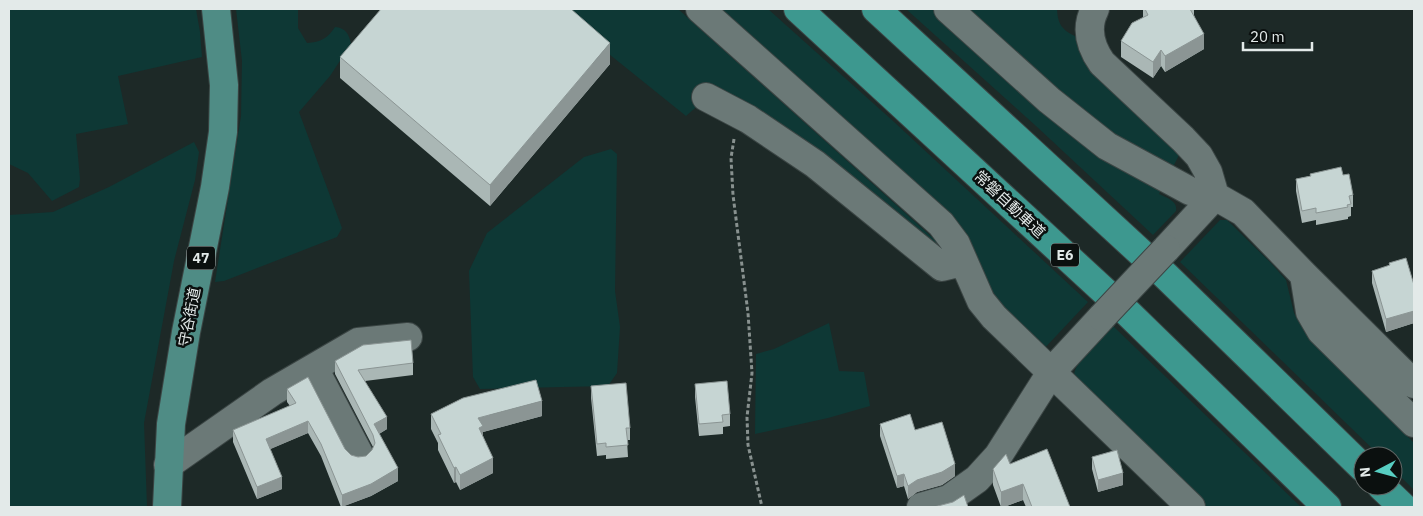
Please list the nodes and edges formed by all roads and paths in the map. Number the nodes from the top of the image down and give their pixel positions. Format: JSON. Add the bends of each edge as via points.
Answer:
{"nodes":[{"id":1,"x":216,"y":9,"type":"edge"},
{"id":2,"x":700,"y":9,"type":"edge"},
{"id":3,"x":798,"y":9,"type":"edge"},
{"id":4,"x":876,"y":9,"type":"edge"},
{"id":5,"x":948,"y":9,"type":"edge"},
{"id":6,"x":1095,"y":9,"type":"edge"},
{"id":7,"x":706,"y":97,"type":"dead end"},
{"id":8,"x":738,"y":114,"type":"junction"},
{"id":9,"x":1215,"y":196,"type":"junction"},
{"id":10,"x":963,"y":262,"type":"junction"},
{"id":11,"x":1304,"y":275,"type":"junction"},
{"id":12,"x":408,"y":337,"type":"dead end"},
{"id":13,"x":314,"y":368,"type":"junction"},
{"id":14,"x":1052,"y":370,"type":"junction"},
{"id":15,"x":1414,"y":384,"type":"edge"},
{"id":16,"x":1414,"y":423,"type":"edge"},
{"id":17,"x":359,"y":454,"type":"dead end"},
{"id":18,"x":1353,"y":458,"type":"edge"},
{"id":19,"x":168,"y":465,"type":"junction"},
{"id":20,"x":1391,"y":496,"type":"edge"},
{"id":21,"x":167,"y":507,"type":"edge"},
{"id":22,"x":762,"y":507,"type":"edge"},
{"id":23,"x":921,"y":507,"type":"edge"},
{"id":24,"x":1191,"y":507,"type":"edge"},
{"id":25,"x":1327,"y":507,"type":"edge"},
{"id":26,"x":1403,"y":507,"type":"edge"}],
"edges":[{"from":1,"to":19,"type":"main road","name":"守谷街道","number":"47","via":[[224,85],[223,132],[186,332],[171,424]]},
{"from":2,"to":10,"type":"street","via":[[941,224],[956,244]]},
{"from":3,"to":25,"type":"highway","name":"常磐自動車道","number":"E6","via":[[1128,313]]},
{"from":4,"to":18,"type":"highway","via":[[1165,275]]},
{"from":5,"to":9,"type":"street","via":[[1048,100],[1107,146],[1190,191]]},
{"from":6,"to":9,"type":"street","via":[[1089,26],[1093,51],[1200,156]]},
{"from":7,"to":8,"type":"street"},
{"from":8,"to":10,"type":"street","via":[[815,164],[942,267]]},
{"from":8,"to":22,"type":"path","via":[[732,158],[733,194],[752,373],[747,417],[748,445]]},
{"from":9,"to":11,"type":"street","via":[[1243,212]]},
{"from":9,"to":14,"type":"street","bridge":true},
{"from":10,"to":14,"type":"street","via":[[981,300],[990,311]]},
{"from":11,"to":15,"type":"street"},
{"from":11,"to":16,"type":"street","via":[[1310,312],[1322,332]]},
{"from":12,"to":13,"type":"street","via":[[358,342]]},
{"from":13,"to":17,"type":"street"},
{"from":13,"to":19,"type":"street","via":[[272,392]]},
{"from":14,"to":23,"type":"street","via":[[998,456],[978,479],[949,499]]},
{"from":14,"to":24,"type":"street"},
{"from":19,"to":21,"type":"main road","name":"守谷街道","number":"47"},
{"from":20,"to":26,"type":"highway"}]}
